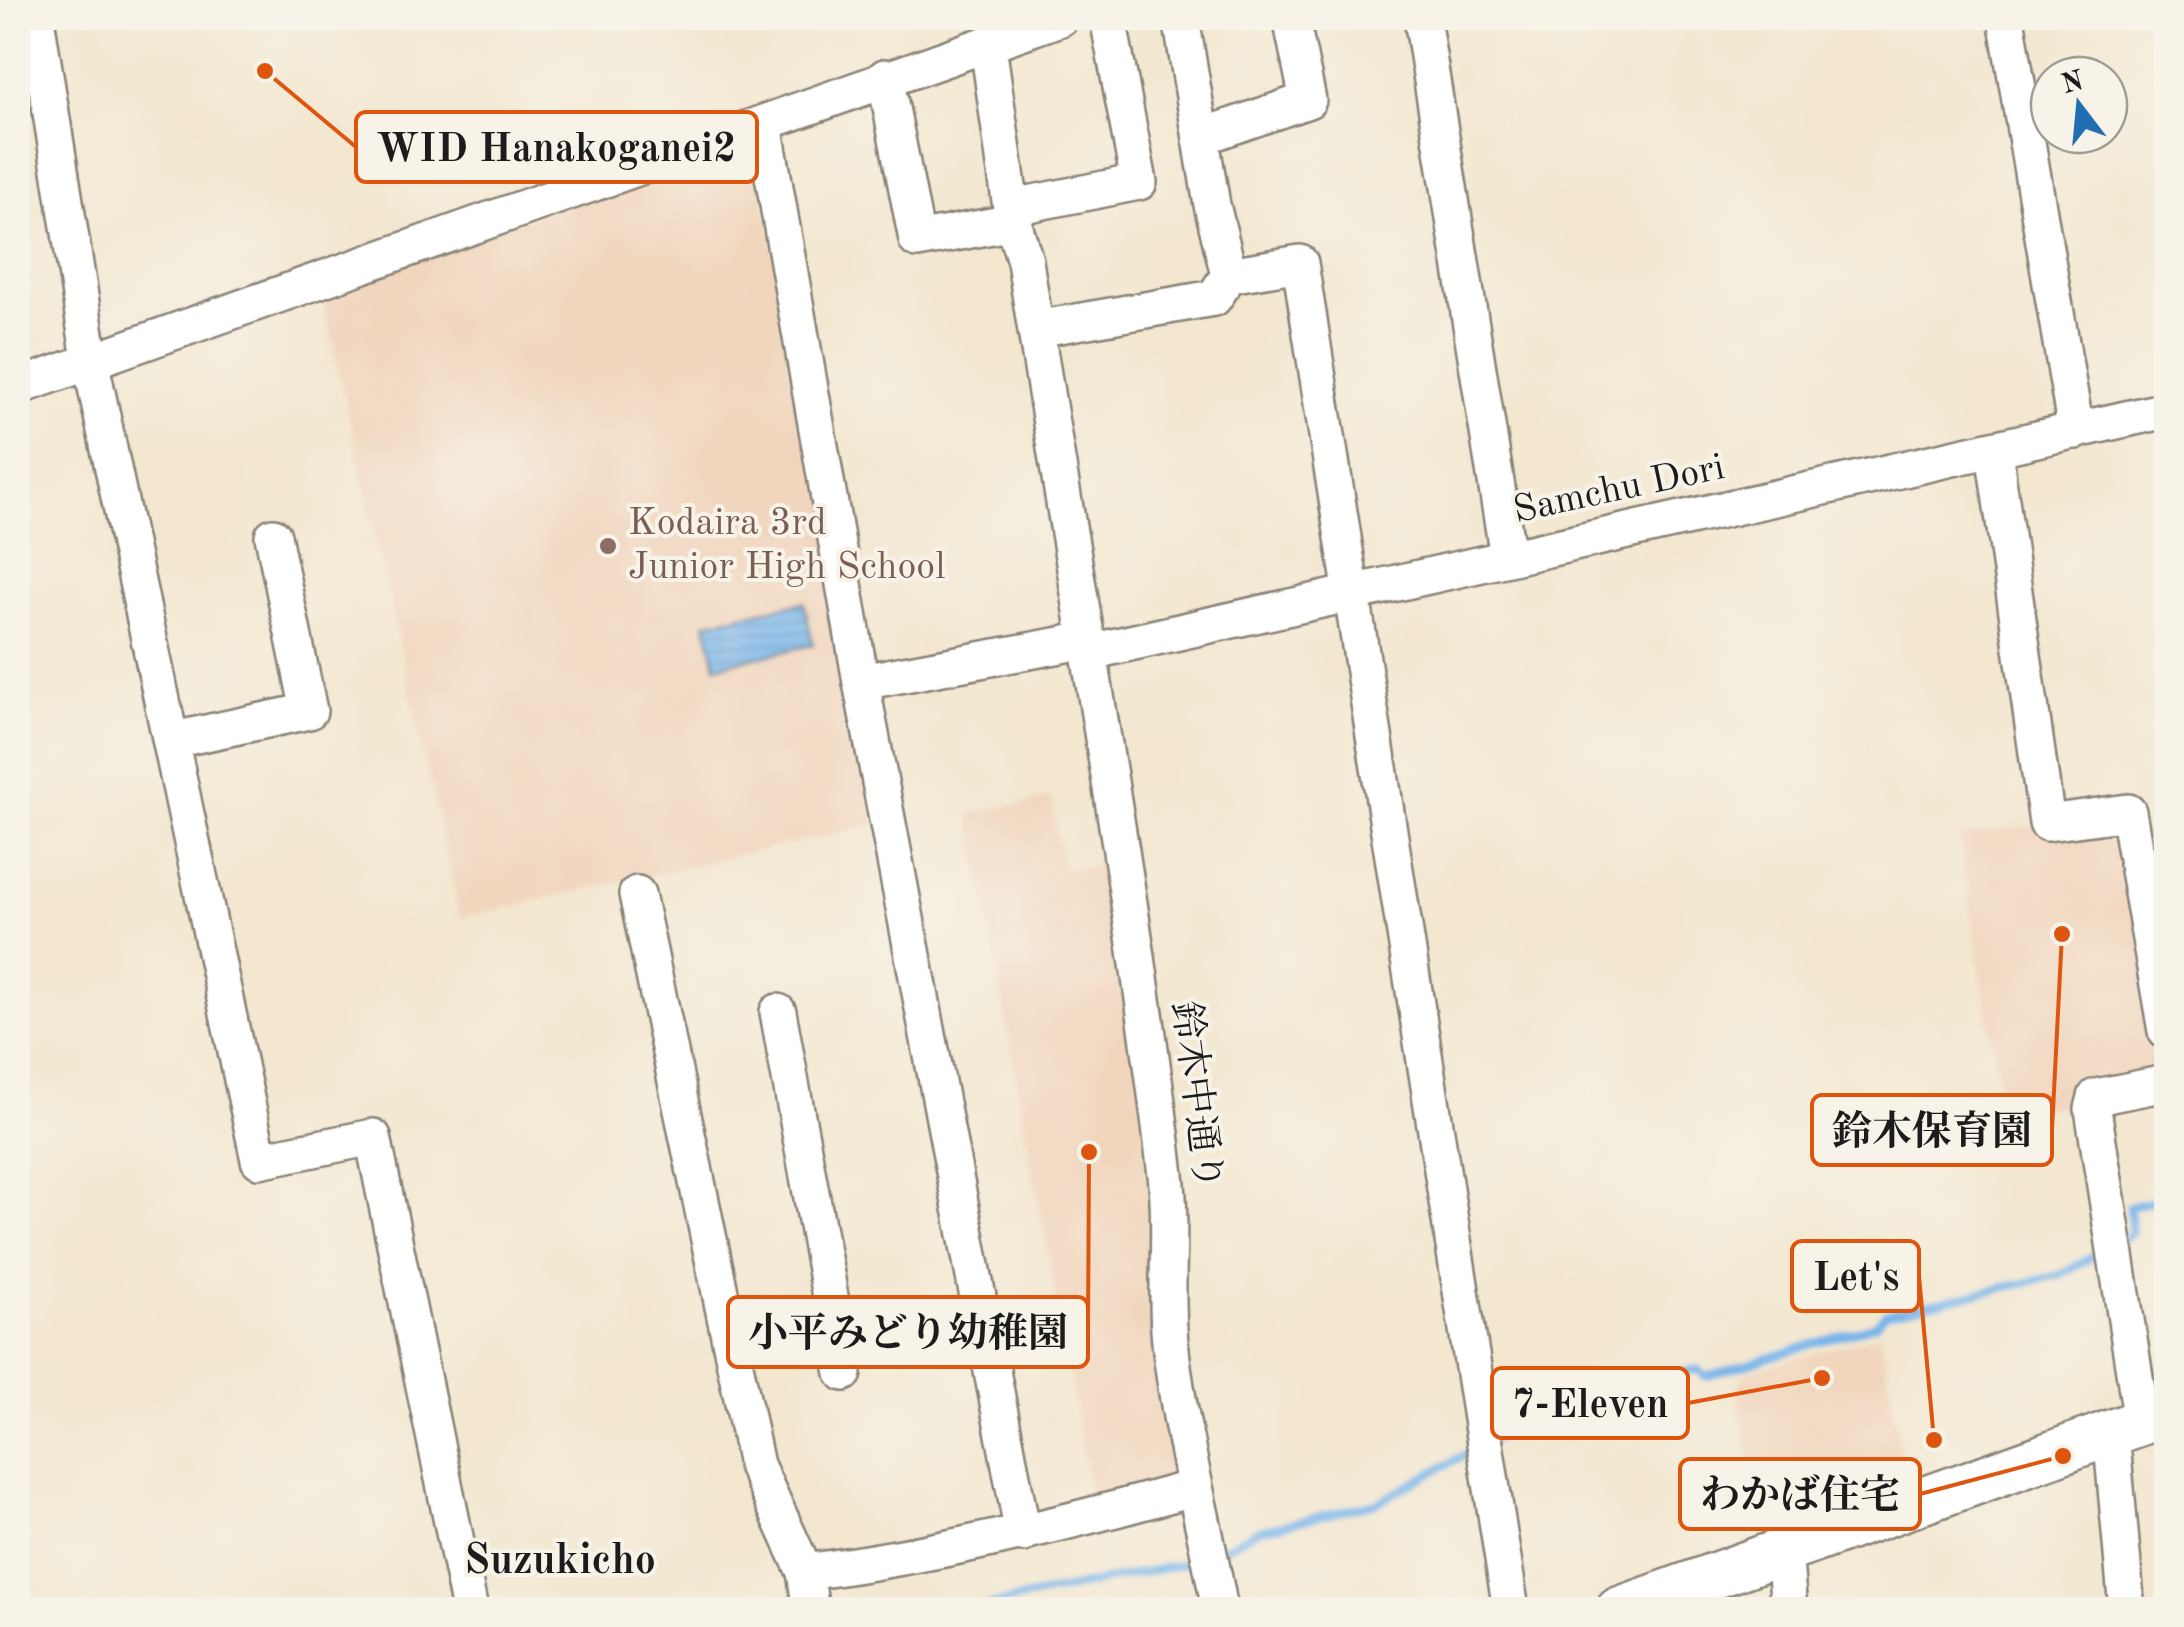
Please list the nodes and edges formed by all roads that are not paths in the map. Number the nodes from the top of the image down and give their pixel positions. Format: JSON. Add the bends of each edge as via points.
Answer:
{"nodes":[{"id":1,"x":36,"y":18,"type":"edge"},
{"id":2,"x":1060,"y":18,"type":"edge"},
{"id":3,"x":1108,"y":18,"type":"edge"},
{"id":4,"x":1181,"y":18,"type":"edge"},
{"id":5,"x":1291,"y":18,"type":"edge"},
{"id":6,"x":1422,"y":18,"type":"edge"},
{"id":7,"x":2006,"y":18,"type":"edge"},
{"id":8,"x":988,"y":45,"type":"junction"},
{"id":9,"x":884,"y":78,"type":"junction"},
{"id":10,"x":764,"y":124,"type":"junction"},
{"id":11,"x":1201,"y":137,"type":"junction"},
{"id":12,"x":1013,"y":215,"type":"junction"},
{"id":13,"x":1230,"y":275,"type":"junction"},
{"id":14,"x":1036,"y":329,"type":"junction"},
{"id":15,"x":90,"y":360,"type":"junction"},
{"id":16,"x":18,"y":387,"type":"edge"},
{"id":17,"x":2166,"y":410,"type":"edge"},
{"id":18,"x":2076,"y":431,"type":"junction"},
{"id":19,"x":1994,"y":451,"type":"junction"},
{"id":20,"x":273,"y":536,"type":"dead end"},
{"id":21,"x":1508,"y":558,"type":"junction"},
{"id":22,"x":1351,"y":595,"type":"junction"},
{"id":23,"x":1089,"y":646,"type":"junction"},
{"id":24,"x":862,"y":682,"type":"junction"},
{"id":25,"x":173,"y":740,"type":"junction"},
{"id":26,"x":637,"y":894,"type":"dead end"},
{"id":27,"x":778,"y":1012,"type":"dead end"},
{"id":28,"x":2166,"y":1031,"type":"edge"},
{"id":29,"x":2166,"y":1083,"type":"edge"},
{"id":30,"x":844,"y":1373,"type":"dead end"},
{"id":31,"x":2140,"y":1422,"type":"edge"},
{"id":32,"x":1192,"y":1488,"type":"junction"},
{"id":33,"x":1022,"y":1534,"type":"junction"},
{"id":34,"x":1784,"y":1549,"type":"junction"},
{"id":35,"x":805,"y":1572,"type":"junction"},
{"id":36,"x":470,"y":1610,"type":"edge"},
{"id":37,"x":810,"y":1610,"type":"edge"},
{"id":38,"x":1220,"y":1610,"type":"edge"},
{"id":39,"x":1511,"y":1610,"type":"edge"},
{"id":40,"x":1618,"y":1610,"type":"edge"},
{"id":41,"x":1789,"y":1610,"type":"edge"},
{"id":42,"x":2127,"y":1610,"type":"edge"}],
"edges":[{"from":1,"to":15,"type":"street"},
{"from":2,"to":8,"type":"street"},
{"from":3,"to":12,"type":"street","via":[[1139,182]]},
{"from":4,"to":11,"type":"street"},
{"from":5,"to":11,"type":"street","via":[[1308,100]]},
{"from":6,"to":21,"type":"street"},
{"from":7,"to":18,"type":"street"},
{"from":8,"to":9,"type":"street"},
{"from":8,"to":12,"type":"street","name":"鈴木中通り"},
{"from":9,"to":10,"type":"street"},
{"from":9,"to":12,"type":"street","via":[[917,240]]},
{"from":10,"to":15,"type":"street"},
{"from":10,"to":24,"type":"street"},
{"from":11,"to":13,"type":"street"},
{"from":12,"to":14,"type":"street","name":"鈴木中通り"},
{"from":13,"to":14,"type":"street","via":[[1214,298]]},
{"from":13,"to":22,"type":"street","via":[[1300,263]]},
{"from":14,"to":23,"type":"street","name":"鈴木中通り"},
{"from":15,"to":16,"type":"street"},
{"from":15,"to":25,"type":"street"},
{"from":17,"to":18,"type":"street","name":"Samchu Dori"},
{"from":18,"to":19,"type":"street","name":"Samchu Dori"},
{"from":19,"to":21,"type":"street","name":"Samchu Dori"},
{"from":19,"to":28,"type":"street","via":[[2046,823],[2128,812]]},
{"from":20,"to":25,"type":"street","via":[[309,711]]},
{"from":21,"to":22,"type":"street","name":"Samchu Dori"},
{"from":22,"to":23,"type":"street","name":"Samchu Dori"},
{"from":22,"to":39,"type":"street"},
{"from":23,"to":24,"type":"street","name":"Samchu Dori"},
{"from":23,"to":32,"type":"street","name":"鈴木中通り","via":[[1167,1180],[1170,1339]]},
{"from":24,"to":33,"type":"street"},
{"from":25,"to":36,"type":"street","via":[[259,1160],[373,1137]]},
{"from":26,"to":35,"type":"street","via":[[756,1465]]},
{"from":27,"to":30,"type":"street"},
{"from":29,"to":31,"type":"street","via":[[2096,1098],[2093,1108]]},
{"from":31,"to":34,"type":"main road"},
{"from":31,"to":42,"type":"street"},
{"from":32,"to":33,"type":"street"},
{"from":32,"to":38,"type":"street","name":"鈴木中通り"},
{"from":33,"to":35,"type":"street"},
{"from":34,"to":40,"type":"main road"},
{"from":34,"to":41,"type":"street"},
{"from":35,"to":37,"type":"street"}]}
